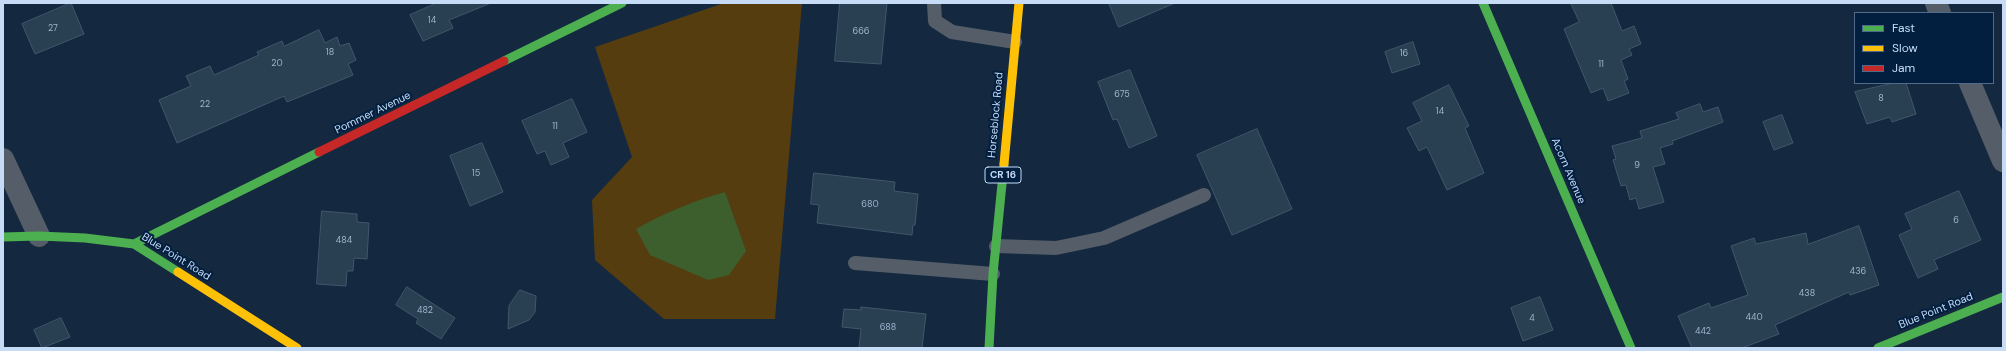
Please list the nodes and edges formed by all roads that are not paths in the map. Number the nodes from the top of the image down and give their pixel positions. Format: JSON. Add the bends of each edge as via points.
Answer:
{"nodes":[{"id":1,"x":622,"y":3,"type":"edge"},
{"id":2,"x":934,"y":3,"type":"edge"},
{"id":3,"x":1019,"y":3,"type":"edge"},
{"id":4,"x":1483,"y":3,"type":"edge"},
{"id":5,"x":1015,"y":42,"type":"junction"},
{"id":6,"x":1970,"y":84,"type":"edge"},
{"id":7,"x":3,"y":159,"type":"edge"},
{"id":8,"x":2003,"y":161,"type":"edge"},
{"id":9,"x":1204,"y":195,"type":"dead end"},
{"id":10,"x":39,"y":236,"type":"junction"},
{"id":11,"x":3,"y":237,"type":"edge"},
{"id":12,"x":134,"y":244,"type":"junction"},
{"id":13,"x":996,"y":246,"type":"junction"},
{"id":14,"x":855,"y":263,"type":"dead end"},
{"id":15,"x":994,"y":274,"type":"junction"},
{"id":16,"x":2003,"y":297,"type":"edge"},
{"id":17,"x":297,"y":348,"type":"edge"},
{"id":18,"x":989,"y":348,"type":"edge"},
{"id":19,"x":1631,"y":348,"type":"edge"},
{"id":20,"x":1878,"y":348,"type":"edge"}],
"edges":[{"from":1,"to":12,"type":"street","name":"Pommer Avenue"},
{"from":2,"to":5,"type":"lane","via":[[935,20],[952,32]]},
{"from":3,"to":5,"type":"street","name":"Horseblock Road","number":"CR 16"},
{"from":4,"to":19,"type":"street","name":"Acorn Avenue"},
{"from":5,"to":13,"type":"street","name":"Horseblock Road","number":"CR 16"},
{"from":6,"to":8,"type":"street"},
{"from":7,"to":10,"type":"street"},
{"from":9,"to":13,"type":"lane","via":[[1104,238],[1056,248]]},
{"from":10,"to":11,"type":"street","name":"Blue Point Road"},
{"from":10,"to":12,"type":"street","name":"Blue Point Road"},
{"from":12,"to":17,"type":"street","name":"Blue Point Road"},
{"from":13,"to":15,"type":"street","name":"Horseblock Road","number":"CR 16"},
{"from":14,"to":15,"type":"lane"},
{"from":15,"to":18,"type":"street","name":"Horseblock Road","number":"CR 16"},
{"from":16,"to":20,"type":"street","name":"Blue Point Road"}]}
